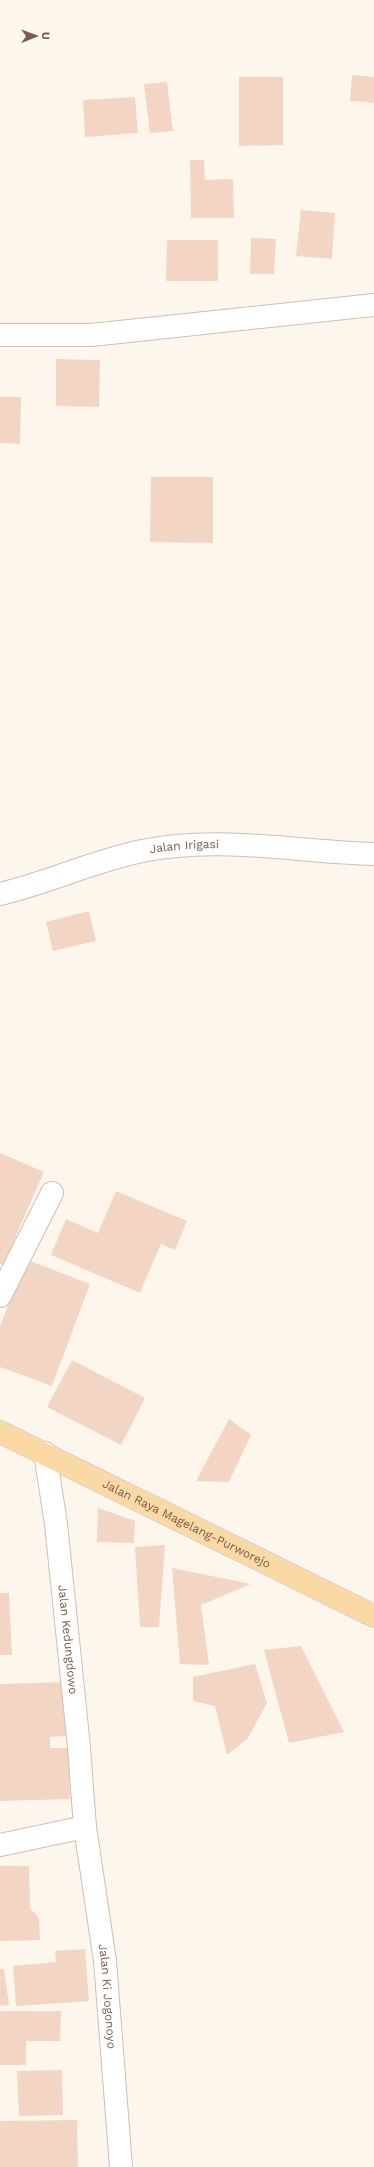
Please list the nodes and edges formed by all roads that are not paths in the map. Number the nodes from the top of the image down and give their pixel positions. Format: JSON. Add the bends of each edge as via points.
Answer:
{"nodes":[{"id":1,"x":374,"y":305,"type":"edge"},
{"id":2,"x":0,"y":335,"type":"edge"},
{"id":3,"x":374,"y":854,"type":"edge"},
{"id":4,"x":0,"y":894,"type":"edge"},
{"id":5,"x":52,"y":1193,"type":"dead end"},
{"id":6,"x":0,"y":1296,"type":"edge"},
{"id":7,"x":0,"y":1432,"type":"edge"},
{"id":8,"x":45,"y":1453,"type":"junction"},
{"id":9,"x":374,"y":1616,"type":"edge"},
{"id":10,"x":85,"y":1827,"type":"junction"},
{"id":11,"x":0,"y":1845,"type":"edge"},
{"id":12,"x":121,"y":2167,"type":"edge"}],
"edges":[{"from":1,"to":2,"type":"street","via":[[91,336]]},
{"from":3,"to":4,"type":"street","name":"Jalan Irigasi","via":[[252,844],[188,846],[142,851]]},
{"from":5,"to":6,"type":"street"},
{"from":7,"to":8,"type":"main road","name":"Jalan Raya Magelang-Purworejo"},
{"from":8,"to":9,"type":"main road","name":"Jalan Raya Magelang-Purworejo"},
{"from":8,"to":10,"type":"street","name":"Jalan Kedungdowo","via":[[56,1524]]},
{"from":10,"to":11,"type":"street"},
{"from":10,"to":12,"type":"street","name":"Jalan Ki Jogonoyo","via":[[105,1961]]}]}
